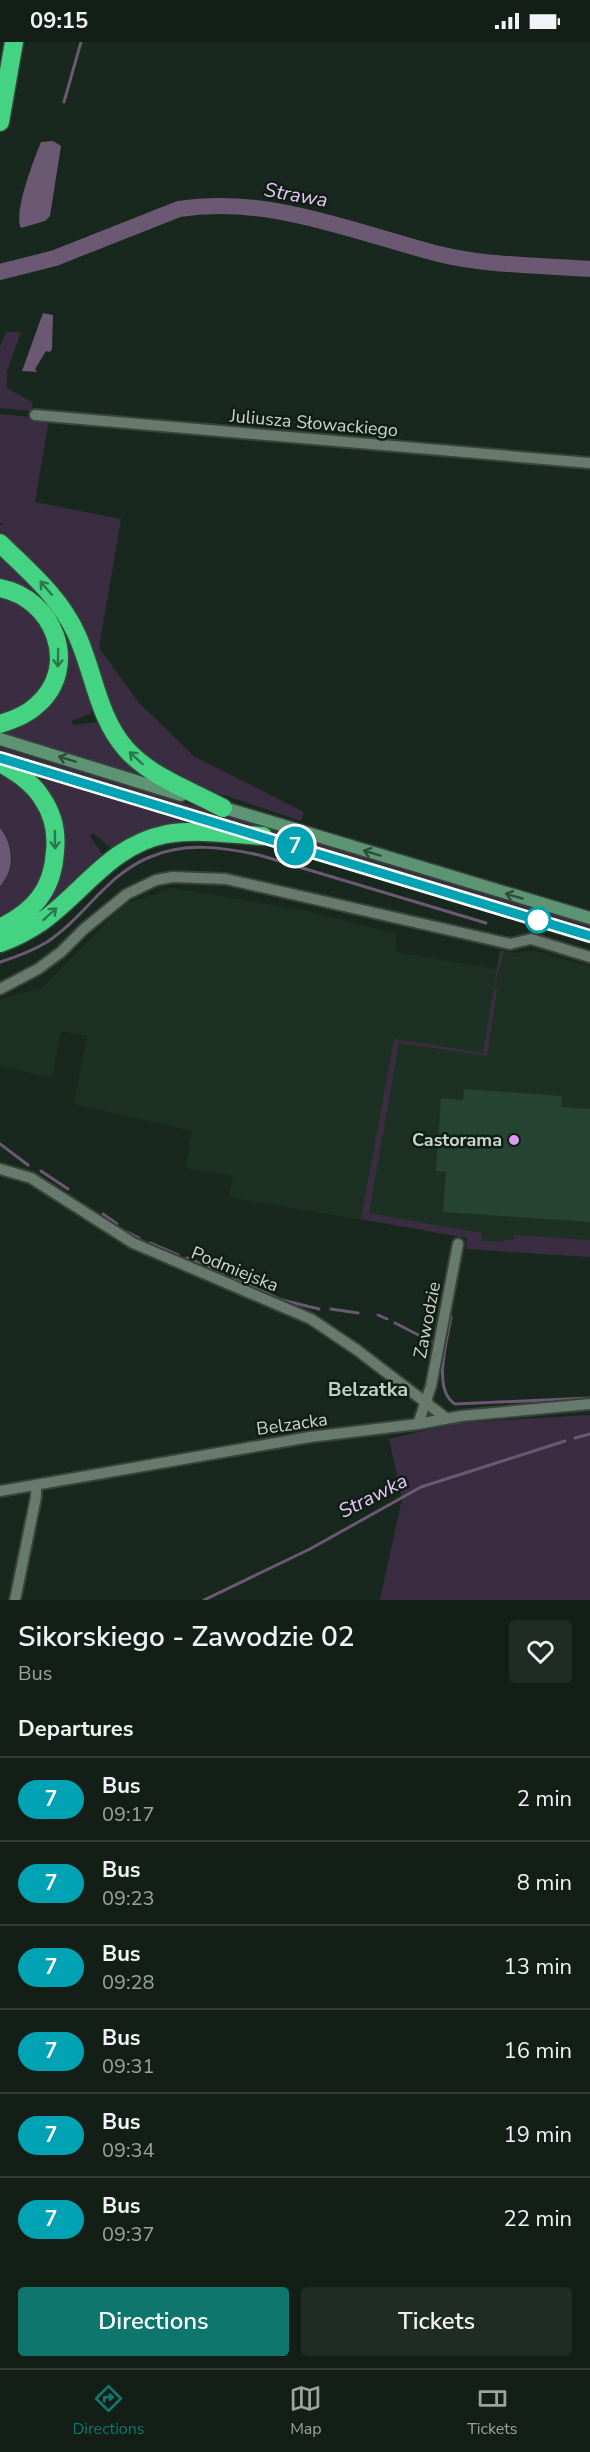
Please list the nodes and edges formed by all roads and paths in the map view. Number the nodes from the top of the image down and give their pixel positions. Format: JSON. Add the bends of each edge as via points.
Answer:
{"nodes":[{"id":1,"x":15,"y":42,"type":"edge"},
{"id":2,"x":0,"y":122,"type":"edge"},
{"id":3,"x":35,"y":415,"type":"dead end"},
{"id":4,"x":590,"y":463,"type":"edge"},
{"id":5,"x":0,"y":543,"type":"edge"},
{"id":6,"x":0,"y":588,"type":"edge"},
{"id":7,"x":0,"y":724,"type":"edge"},
{"id":8,"x":0,"y":739,"type":"edge"},
{"id":9,"x":0,"y":758,"type":"edge"},
{"id":10,"x":0,"y":763,"type":"edge"},
{"id":11,"x":223,"y":808,"type":"junction"},
{"id":12,"x":263,"y":836,"type":"junction"},
{"id":13,"x":590,"y":918,"type":"edge"},
{"id":14,"x":0,"y":928,"type":"edge"},
{"id":15,"x":590,"y":936,"type":"edge"},
{"id":16,"x":0,"y":943,"type":"edge"},
{"id":17,"x":590,"y":957,"type":"edge"},
{"id":18,"x":0,"y":989,"type":"edge"},
{"id":19,"x":0,"y":1169,"type":"edge"},
{"id":20,"x":458,"y":1244,"type":"dead end"},
{"id":21,"x":426,"y":1402,"type":"junction"},
{"id":22,"x":590,"y":1404,"type":"edge"},
{"id":23,"x":446,"y":1418,"type":"junction"},
{"id":24,"x":418,"y":1424,"type":"junction"},
{"id":25,"x":36,"y":1486,"type":"junction"},
{"id":26,"x":0,"y":1491,"type":"edge"},
{"id":27,"x":15,"y":1600,"type":"edge"}],
"edges":[{"from":1,"to":2,"type":"highway"},
{"from":3,"to":4,"type":"street","name":"Juliusza Słowackiego"},
{"from":11,"to":5,"type":"highway","one_way":true,"via":[[150,771],[126,749],[107,721],[77,635],[63,609]]},
{"from":6,"to":7,"type":"highway","one_way":true,"via":[[27,597],[41,609],[54,630],[59,661],[56,680],[43,699],[22,715]]},
{"from":11,"to":8,"type":"main road","one_way":true},
{"from":9,"to":12,"type":"main road"},
{"from":10,"to":14,"type":"highway","one_way":true,"via":[[25,780],[43,799],[53,819],[56,842],[52,876],[43,893],[28,910]]},
{"from":13,"to":11,"type":"main road","one_way":true},
{"from":12,"to":15,"type":"main road"},
{"from":16,"to":12,"type":"highway","one_way":true,"via":[[41,922],[99,869],[133,845],[191,832]]},
{"from":17,"to":18,"type":"street","via":[[531,939],[510,944],[226,879],[173,876],[127,894],[46,964]]},
{"from":19,"to":21,"type":"street","name":"Podmiejska","via":[[31,1178],[133,1243],[311,1319]]},
{"from":20,"to":21,"type":"street","name":"Zawodzie"},
{"from":21,"to":23,"type":"street","name":"Podmiejska"},
{"from":21,"to":24,"type":"street","name":"Zawodzie"},
{"from":22,"to":23,"type":"street","name":"Belzacka"},
{"from":23,"to":24,"type":"street","name":"Belzacka"},
{"from":24,"to":25,"type":"street","name":"Belzacka","via":[[240,1448]]},
{"from":25,"to":26,"type":"street","name":"Belzacka"},
{"from":25,"to":27,"type":"street"}]}
